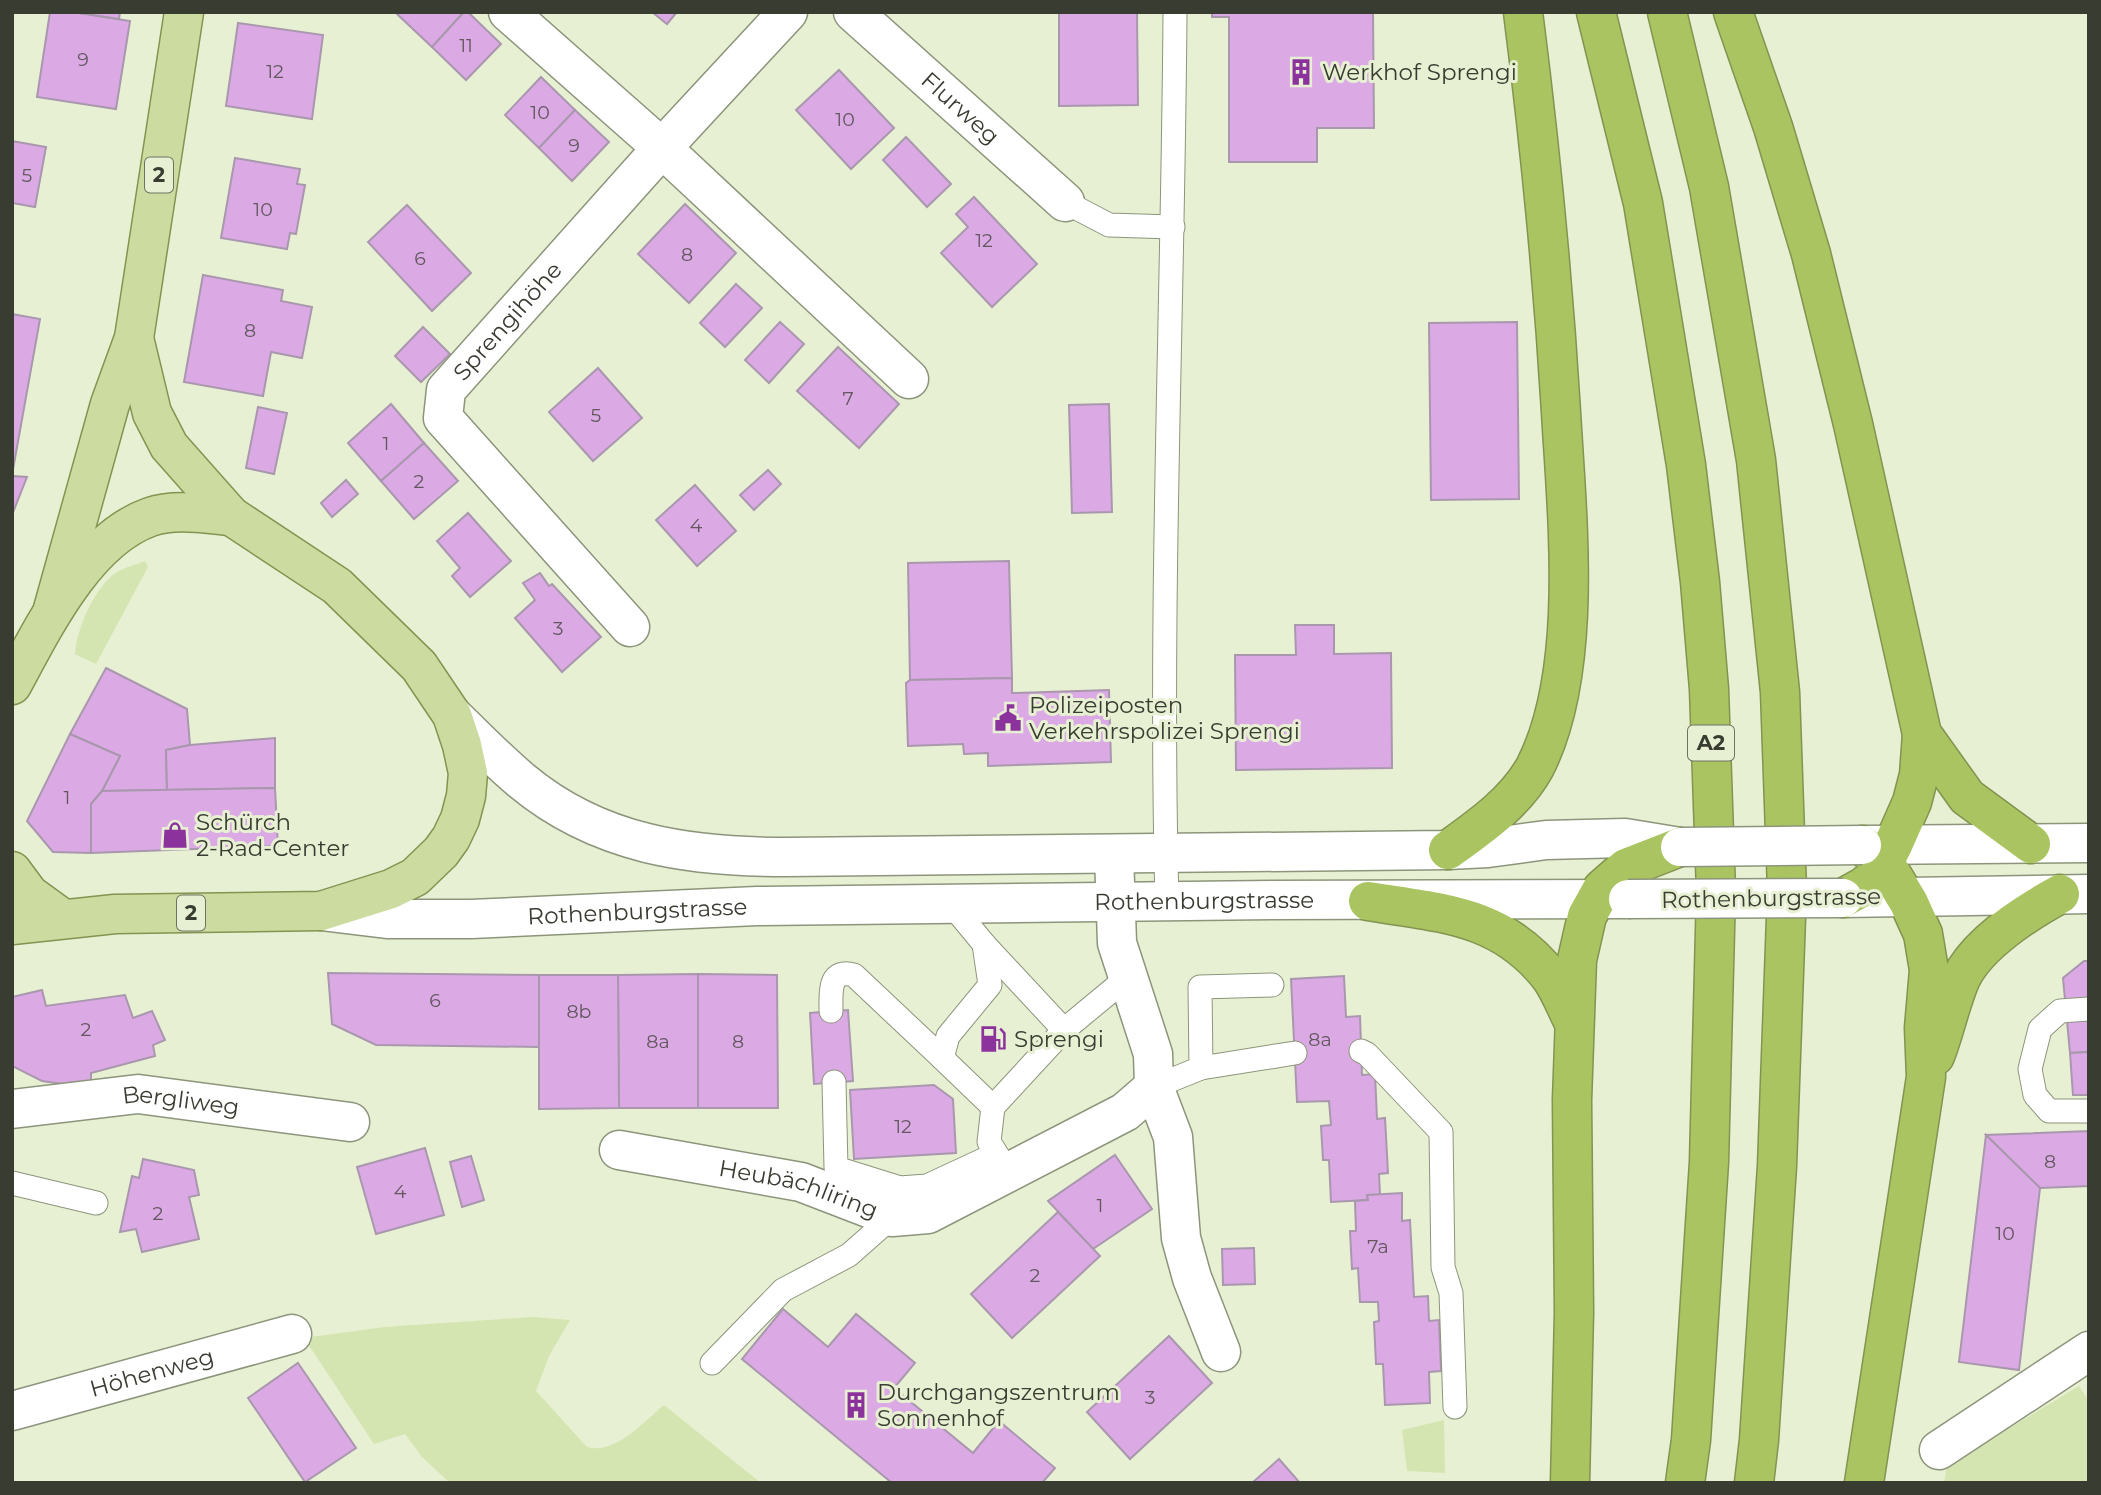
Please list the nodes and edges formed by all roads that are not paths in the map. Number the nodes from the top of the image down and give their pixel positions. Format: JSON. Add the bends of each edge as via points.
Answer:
{"nodes":[{"id":1,"x":184,"y":12,"type":"edge"},
{"id":2,"x":508,"y":12,"type":"edge"},
{"id":3,"x":788,"y":12,"type":"edge"},
{"id":4,"x":853,"y":12,"type":"edge"},
{"id":5,"x":1175,"y":12,"type":"edge"},
{"id":6,"x":1523,"y":12,"type":"edge"},
{"id":7,"x":1596,"y":12,"type":"edge"},
{"id":8,"x":1667,"y":12,"type":"edge"},
{"id":9,"x":1733,"y":12,"type":"edge"},
{"id":10,"x":662,"y":148,"type":"junction"},
{"id":11,"x":1065,"y":202,"type":"joint"},
{"id":12,"x":1173,"y":227,"type":"junction"},
{"id":13,"x":134,"y":338,"type":"junction"},
{"id":14,"x":909,"y":379,"type":"dead end"},
{"id":15,"x":231,"y":516,"type":"junction"},
{"id":16,"x":53,"y":609,"type":"junction"},
{"id":17,"x":630,"y":627,"type":"dead end"},
{"id":18,"x":12,"y":685,"type":"edge"},
{"id":19,"x":452,"y":715,"type":"junction"},
{"id":20,"x":1922,"y":734,"type":"junction"},
{"id":21,"x":2089,"y":843,"type":"edge"},
{"id":22,"x":2031,"y":844,"type":"junction"},
{"id":23,"x":1680,"y":847,"type":"joint"},
{"id":24,"x":1448,"y":850,"type":"junction"},
{"id":25,"x":1166,"y":852,"type":"junction"},
{"id":26,"x":1114,"y":853,"type":"junction"},
{"id":27,"x":12,"y":871,"type":"edge"},
{"id":28,"x":1868,"y":872,"type":"junction"},
{"id":29,"x":1619,"y":876,"type":"junction"},
{"id":30,"x":2074,"y":894,"type":"edge"},
{"id":31,"x":1905,"y":896,"type":"junction"},
{"id":32,"x":1368,"y":901,"type":"junction"},
{"id":33,"x":1114,"y":902,"type":"junction"},
{"id":34,"x":1167,"y":902,"type":"junction"},
{"id":35,"x":951,"y":904,"type":"junction"},
{"id":36,"x":321,"y":911,"type":"junction"},
{"id":37,"x":62,"y":918,"type":"junction"},
{"id":38,"x":16,"y":923,"type":"edge"},
{"id":39,"x":984,"y":944,"type":"junction"},
{"id":40,"x":1128,"y":977,"type":"junction"},
{"id":41,"x":1272,"y":985,"type":"dead end"},
{"id":42,"x":2089,"y":1009,"type":"edge"},
{"id":43,"x":831,"y":1011,"type":"dead end"},
{"id":44,"x":1574,"y":1024,"type":"junction"},
{"id":45,"x":1064,"y":1030,"type":"junction"},
{"id":46,"x":1361,"y":1051,"type":"dead end"},
{"id":47,"x":1295,"y":1053,"type":"dead end"},
{"id":48,"x":942,"y":1058,"type":"junction"},
{"id":49,"x":1201,"y":1068,"type":"junction"},
{"id":50,"x":1926,"y":1077,"type":"junction"},
{"id":51,"x":834,"y":1082,"type":"dead end"},
{"id":52,"x":1154,"y":1087,"type":"junction"},
{"id":53,"x":993,"y":1107,"type":"junction"},
{"id":54,"x":12,"y":1108,"type":"edge"},
{"id":55,"x":2089,"y":1111,"type":"edge"},
{"id":56,"x":350,"y":1122,"type":"dead end"},
{"id":57,"x":619,"y":1150,"type":"dead end"},
{"id":58,"x":1002,"y":1163,"type":"junction"},
{"id":59,"x":12,"y":1183,"type":"edge"},
{"id":60,"x":96,"y":1203,"type":"dead end"},
{"id":61,"x":891,"y":1217,"type":"junction"},
{"id":62,"x":292,"y":1334,"type":"dead end"},
{"id":63,"x":2089,"y":1351,"type":"edge"},
{"id":64,"x":1221,"y":1352,"type":"dead end"},
{"id":65,"x":712,"y":1363,"type":"dead end"},
{"id":66,"x":1455,"y":1407,"type":"dead end"},
{"id":67,"x":12,"y":1411,"type":"edge"},
{"id":68,"x":1940,"y":1450,"type":"dead end"},
{"id":69,"x":1570,"y":1483,"type":"edge"},
{"id":70,"x":1685,"y":1483,"type":"edge"},
{"id":71,"x":1754,"y":1483,"type":"edge"},
{"id":72,"x":1864,"y":1483,"type":"edge"}],
"edges":[{"from":1,"to":13,"type":"main road","number":"2"},
{"from":2,"to":10,"type":"street"},
{"from":3,"to":10,"type":"street","name":"Sprengihöhe"},
{"from":4,"to":11,"type":"street","name":"Flurweg"},
{"from":5,"to":12,"type":"lane"},
{"from":6,"to":24,"type":"highway","via":[[1556,336],[1566,491],[1566,639],[1553,715],[1525,784]]},
{"from":7,"to":70,"type":"highway","number":"A2","via":[[1643,203],[1686,465],[1709,689],[1716,892],[1709,1162]]},
{"from":8,"to":71,"type":"highway","via":[[1709,187],[1751,433],[1780,692],[1786,918],[1777,1166]]},
{"from":9,"to":20,"type":"highway","via":[[1811,254]]},
{"from":10,"to":14,"type":"street"},
{"from":10,"to":17,"type":"street","name":"Sprengihöhe","via":[[446,390],[443,418]]},
{"from":11,"to":12,"type":"lane","via":[[1109,225]]},
{"from":12,"to":25,"type":"lane"},
{"from":13,"to":15,"type":"main road","number":"2","via":[[152,413],[169,446]]},
{"from":13,"to":16,"type":"main road","number":"2","via":[[110,404]]},
{"from":15,"to":16,"type":"main road","via":[[181,512],[152,516],[124,530],[86,565]]},
{"from":15,"to":19,"type":"main road","number":"2","via":[[337,586],[419,666]]},
{"from":16,"to":18,"type":"main road","number":"2"},
{"from":19,"to":26,"type":"street","name":"Rothenburgstrasse","via":[[547,799],[606,831],[650,845],[748,857]]},
{"from":19,"to":36,"type":"main road","number":"2","via":[[468,786],[460,819],[441,852],[403,883]]},
{"from":20,"to":22,"type":"highway","via":[[1967,797]]},
{"from":20,"to":28,"type":"highway","via":[[1912,802]]},
{"from":21,"to":22,"type":"street","name":"Rothenburgstrasse"},
{"from":22,"to":28,"type":"street","name":"Rothenburgstrasse"},
{"from":23,"to":28,"type":"street","name":"Rothenburgstrasse","bridge":true},
{"from":23,"to":29,"type":"highway"},
{"from":24,"to":25,"type":"street","name":"Rothenburgstrasse"},
{"from":24,"to":29,"type":"street","name":"Rothenburgstrasse","via":[[1546,840]]},
{"from":25,"to":26,"type":"street","name":"Rothenburgstrasse"},
{"from":25,"to":34,"type":"lane"},
{"from":26,"to":33,"type":"street"},
{"from":27,"to":37,"type":"main road","via":[[29,894]]},
{"from":28,"to":29,"type":"street","name":"Rothenburgstrasse","bridge":true},
{"from":28,"to":31,"type":"highway"},
{"from":29,"to":32,"type":"street","name":"Rothenburgstrasse"},
{"from":29,"to":44,"type":"highway","via":[[1587,916],[1577,960]]},
{"from":30,"to":31,"type":"street","name":"Rothenburgstrasse"},
{"from":30,"to":50,"type":"highway","via":[[2034,908],[1967,967]]},
{"from":31,"to":50,"type":"highway","via":[[1927,953]]},
{"from":32,"to":34,"type":"street","name":"Rothenburgstrasse"},
{"from":32,"to":44,"type":"highway","via":[[1460,917],[1497,930],[1528,953],[1552,980]]},
{"from":33,"to":34,"type":"street","name":"Rothenburgstrasse"},
{"from":33,"to":35,"type":"street","name":"Rothenburgstrasse"},
{"from":33,"to":40,"type":"street","via":[[1117,943]]},
{"from":35,"to":36,"type":"street","name":"Rothenburgstrasse","via":[[757,906],[471,919],[387,919]]},
{"from":35,"to":39,"type":"lane"},
{"from":36,"to":37,"type":"main road","number":"2"},
{"from":37,"to":38,"type":"main road","number":"2"},
{"from":39,"to":45,"type":"lane"},
{"from":39,"to":48,"type":"lane","via":[[990,985],[948,1036]]},
{"from":40,"to":45,"type":"lane"},
{"from":40,"to":52,"type":"street","via":[[1153,1054]]},
{"from":41,"to":49,"type":"lane","via":[[1200,987]]},
{"from":42,"to":55,"type":"lane","via":[[2060,1011],[2040,1029],[2030,1069],[2035,1095],[2049,1111]]},
{"from":43,"to":48,"type":"lane","via":[[831,983],[845,972],[853,975]]},
{"from":44,"to":69,"type":"highway"},
{"from":45,"to":53,"type":"lane"},
{"from":46,"to":66,"type":"lane","via":[[1441,1132],[1443,1267],[1451,1293]]},
{"from":47,"to":49,"type":"lane"},
{"from":48,"to":53,"type":"lane"},
{"from":49,"to":52,"type":"lane"},
{"from":50,"to":72,"type":"highway"},
{"from":51,"to":58,"type":"lane","via":[[836,1168],[900,1188],[928,1186]]},
{"from":52,"to":58,"type":"street","name":"Heubächliring","via":[[1125,1112]]},
{"from":52,"to":64,"type":"street","via":[[1172,1137],[1181,1238]]},
{"from":53,"to":58,"type":"lane","via":[[989,1142]]},
{"from":54,"to":56,"type":"street","name":"Bergliweg","via":[[138,1094]]},
{"from":57,"to":61,"type":"street","name":"Heubächliring","via":[[801,1182]]},
{"from":58,"to":61,"type":"street","name":"Heubächliring","via":[[928,1214]]},
{"from":59,"to":60,"type":"lane"},
{"from":61,"to":65,"type":"lane","via":[[849,1255],[783,1290]]},
{"from":62,"to":67,"type":"street","name":"Höhenweg"},
{"from":63,"to":68,"type":"street"}]}
